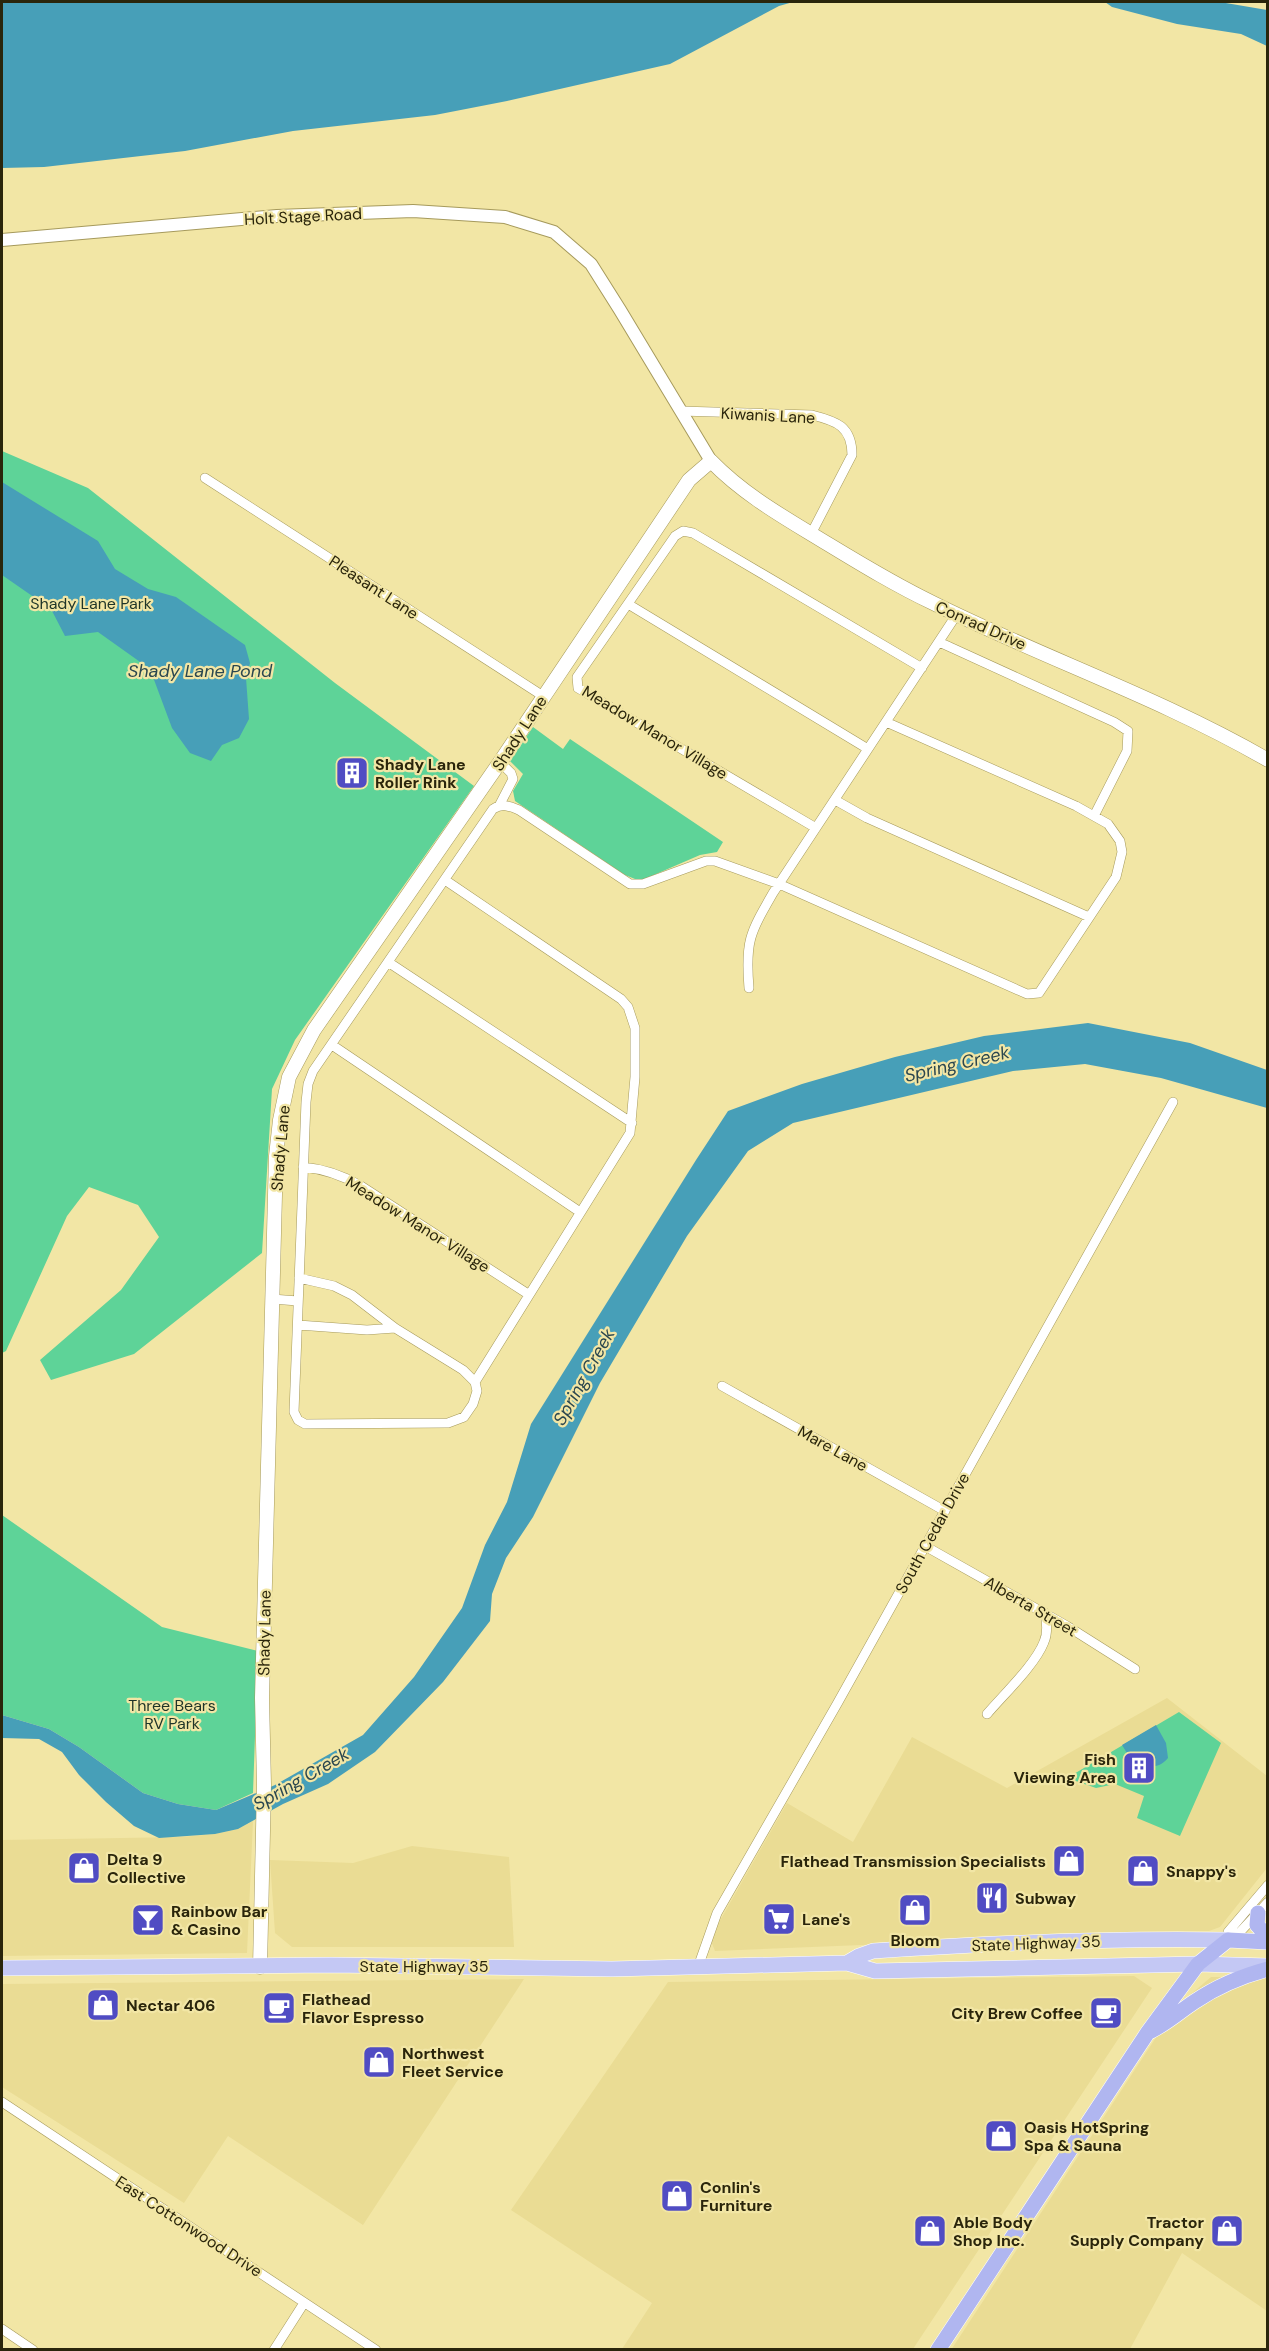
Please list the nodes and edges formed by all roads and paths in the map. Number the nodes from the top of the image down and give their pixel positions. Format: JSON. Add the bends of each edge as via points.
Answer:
{"nodes":[{"id":1,"x":2,"y":240,"type":"edge"},
{"id":2,"x":680,"y":411,"type":"junction"},
{"id":3,"x":711,"y":461,"type":"junction"},
{"id":4,"x":205,"y":478,"type":"dead end"},
{"id":5,"x":811,"y":534,"type":"junction"},
{"id":6,"x":628,"y":604,"type":"junction"},
{"id":7,"x":957,"y":614,"type":"junction"},
{"id":8,"x":939,"y":642,"type":"junction"},
{"id":9,"x":922,"y":668,"type":"junction"},
{"id":10,"x":543,"y":696,"type":"junction"},
{"id":11,"x":886,"y":722,"type":"junction"},
{"id":12,"x":868,"y":749,"type":"junction"},
{"id":13,"x":1268,"y":760,"type":"edge"},
{"id":14,"x":500,"y":762,"type":"junction"},
{"id":15,"x":835,"y":800,"type":"junction"},
{"id":16,"x":499,"y":806,"type":"junction"},
{"id":17,"x":1094,"y":816,"type":"junction"},
{"id":18,"x":816,"y":828,"type":"junction"},
{"id":19,"x":445,"y":880,"type":"junction"},
{"id":20,"x":779,"y":884,"type":"junction"},
{"id":21,"x":1089,"y":917,"type":"junction"},
{"id":22,"x":388,"y":962,"type":"junction"},
{"id":23,"x":749,"y":987,"type":"dead end"},
{"id":24,"x":332,"y":1045,"type":"junction"},
{"id":25,"x":1173,"y":1102,"type":"dead end"},
{"id":26,"x":632,"y":1124,"type":"junction"},
{"id":27,"x":303,"y":1167,"type":"junction"},
{"id":28,"x":580,"y":1212,"type":"junction"},
{"id":29,"x":299,"y":1278,"type":"junction"},
{"id":30,"x":528,"y":1294,"type":"junction"},
{"id":31,"x":272,"y":1299,"type":"junction"},
{"id":32,"x":298,"y":1301,"type":"junction"},
{"id":33,"x":298,"y":1325,"type":"junction"},
{"id":34,"x":395,"y":1328,"type":"junction"},
{"id":35,"x":475,"y":1382,"type":"junction"},
{"id":36,"x":722,"y":1386,"type":"dead end"},
{"id":37,"x":945,"y":1511,"type":"junction"},
{"id":38,"x":925,"y":1546,"type":"junction"},
{"id":39,"x":1045,"y":1613,"type":"junction"},
{"id":40,"x":1135,"y":1669,"type":"dead end"},
{"id":41,"x":987,"y":1714,"type":"dead end"},
{"id":42,"x":1268,"y":1885,"type":"edge"},
{"id":43,"x":1263,"y":1907,"type":"edge"},
{"id":44,"x":1268,"y":1937,"type":"edge"},
{"id":45,"x":1228,"y":1941,"type":"junction"},
{"id":46,"x":1268,"y":1942,"type":"edge"},
{"id":47,"x":848,"y":1963,"type":"junction"},
{"id":48,"x":1198,"y":1964,"type":"junction"},
{"id":49,"x":260,"y":1967,"type":"junction"},
{"id":50,"x":698,"y":1967,"type":"junction"},
{"id":51,"x":1268,"y":1967,"type":"edge"},
{"id":52,"x":2,"y":1968,"type":"edge"},
{"id":53,"x":1148,"y":2032,"type":"junction"},
{"id":54,"x":2,"y":2102,"type":"edge"},
{"id":55,"x":304,"y":2303,"type":"junction"},
{"id":56,"x":2,"y":2329,"type":"edge"},
{"id":57,"x":33,"y":2349,"type":"edge"},
{"id":58,"x":274,"y":2349,"type":"edge"},
{"id":59,"x":376,"y":2349,"type":"edge"},
{"id":60,"x":938,"y":2349,"type":"edge"}],
"edges":[{"from":1,"to":2,"type":"street","name":"Holt Stage Road","via":[[277,216],[413,211],[505,217],[554,232],[591,264]]},
{"from":2,"to":3,"type":"street"},
{"from":2,"to":5,"type":"street","name":"Kiwanis Lane","via":[[812,415],[831,420],[849,433],[852,455]]},
{"from":3,"to":5,"type":"main road","name":"Conrad Drive","via":[[741,489]]},
{"from":3,"to":10,"type":"main road","name":"Shady Lane","via":[[690,480]]},
{"from":4,"to":10,"type":"street","name":"Pleasant Lane"},
{"from":5,"to":7,"type":"main road","name":"Conrad Drive","via":[[892,582]]},
{"from":6,"to":9,"type":"street","name":"Meadow Manor Village","via":[[675,536],[683,531],[693,533]]},
{"from":6,"to":12,"type":"street"},
{"from":6,"to":18,"type":"street","name":"Meadow Manor Village","via":[[577,677],[578,688]]},
{"from":7,"to":8,"type":"street"},
{"from":7,"to":13,"type":"main road","name":"Conrad Drive","via":[[1086,671]]},
{"from":8,"to":9,"type":"street"},
{"from":8,"to":17,"type":"street","via":[[1114,722],[1128,732],[1127,751]]},
{"from":9,"to":11,"type":"street"},
{"from":10,"to":14,"type":"main road","name":"Shady Lane"},
{"from":11,"to":12,"type":"street"},
{"from":11,"to":17,"type":"street"},
{"from":12,"to":15,"type":"street"},
{"from":14,"to":16,"type":"street","via":[[513,779]]},
{"from":14,"to":31,"type":"main road","name":"Shady Lane","via":[[314,1030],[289,1077],[276,1156]]},
{"from":15,"to":18,"type":"street"},
{"from":15,"to":21,"type":"street"},
{"from":16,"to":19,"type":"street","via":[[493,809]]},
{"from":16,"to":20,"type":"street","via":[[519,810],[630,884],[643,884],[715,861]]},
{"from":17,"to":21,"type":"street","via":[[1115,833],[1122,852],[1116,877]]},
{"from":18,"to":20,"type":"street"},
{"from":19,"to":22,"type":"street"},
{"from":19,"to":26,"type":"street","via":[[628,1007],[635,1028]]},
{"from":20,"to":21,"type":"street","via":[[1033,995],[1039,993]]},
{"from":20,"to":23,"type":"street","via":[[753,928],[746,956]]},
{"from":22,"to":24,"type":"street"},
{"from":22,"to":26,"type":"street"},
{"from":24,"to":27,"type":"street","via":[[308,1084]]},
{"from":24,"to":28,"type":"street"},
{"from":25,"to":37,"type":"street","name":"South Cedar Drive"},
{"from":26,"to":28,"type":"street"},
{"from":27,"to":29,"type":"street"},
{"from":27,"to":30,"type":"street","name":"Meadow Manor Village","via":[[328,1171],[361,1186]]},
{"from":28,"to":30,"type":"street"},
{"from":29,"to":32,"type":"street"},
{"from":29,"to":34,"type":"street","via":[[334,1286],[352,1295]]},
{"from":30,"to":35,"type":"street"},
{"from":31,"to":32,"type":"street"},
{"from":31,"to":49,"type":"main road","name":"Shady Lane"},
{"from":32,"to":33,"type":"street"},
{"from":33,"to":34,"type":"street"},
{"from":33,"to":35,"type":"street","via":[[294,1412],[305,1424],[448,1423],[464,1417],[468,1411],[477,1391]]},
{"from":34,"to":35,"type":"street","via":[[463,1370]]},
{"from":36,"to":37,"type":"street","name":"Mare Lane"},
{"from":37,"to":38,"type":"street","name":"South Cedar Drive"},
{"from":38,"to":39,"type":"street","name":"Alberta Street"},
{"from":38,"to":50,"type":"street","name":"South Cedar Drive","via":[[717,1913]]},
{"from":39,"to":40,"type":"street","name":"Alberta Street"},
{"from":39,"to":41,"type":"street","via":[[1045,1641],[1037,1656]]},
{"from":42,"to":45,"type":"street","via":[[1228,1932]]},
{"from":43,"to":44,"type":"highway","via":[[1257,1925]]},
{"from":43,"to":45,"type":"street"},
{"from":45,"to":46,"type":"highway"},
{"from":45,"to":47,"type":"main road","name":"State Highway 35","via":[[1001,1943],[873,1951]]},
{"from":45,"to":48,"type":"highway"},
{"from":47,"to":48,"type":"main road","name":"State Highway 35","via":[[876,1971]]},
{"from":47,"to":50,"type":"main road","name":"State Highway 35"},
{"from":48,"to":51,"type":"main road","name":"State Highway 35"},
{"from":48,"to":53,"type":"highway"},
{"from":49,"to":50,"type":"main road","name":"State Highway 35"},
{"from":49,"to":52,"type":"main road","name":"State Highway 35"},
{"from":51,"to":53,"type":"highway","via":[[1205,1995],[1169,2022]]},
{"from":53,"to":60,"type":"highway"},
{"from":54,"to":55,"type":"street","name":"East Cottonwood Drive"},
{"from":55,"to":58,"type":"street"},
{"from":55,"to":59,"type":"street","name":"East Cottonwood Drive"},
{"from":56,"to":57,"type":"street"}]}
